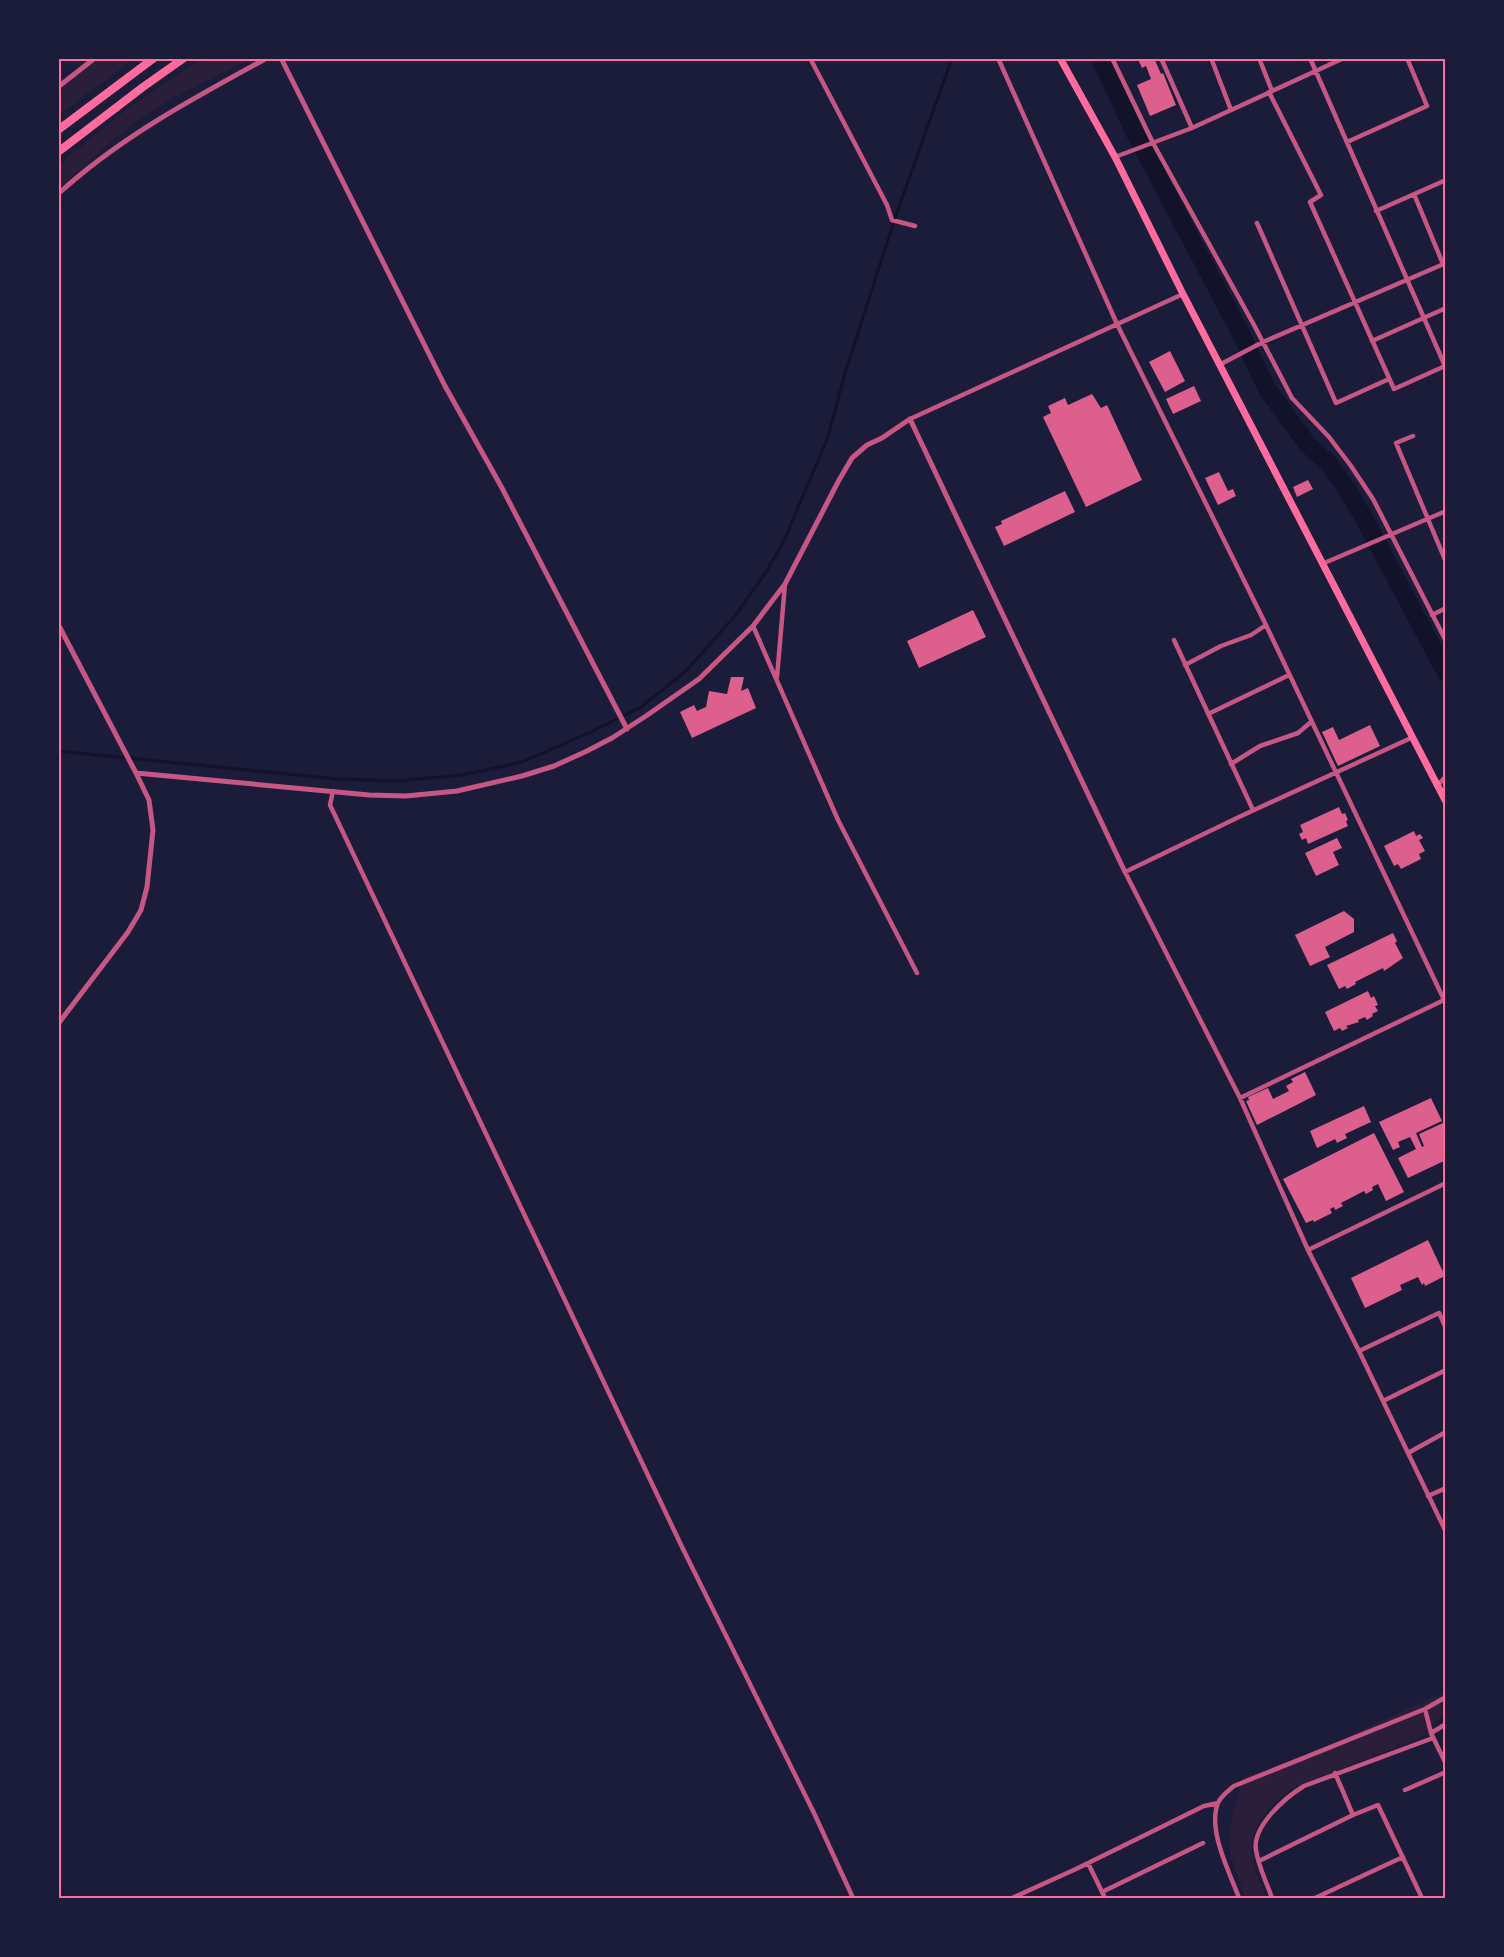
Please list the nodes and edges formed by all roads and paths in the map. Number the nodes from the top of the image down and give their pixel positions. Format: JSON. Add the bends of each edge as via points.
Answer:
{"nodes":[{"id":1,"x":95,"y":58,"type":"edge"},
{"id":2,"x":154,"y":58,"type":"edge"},
{"id":3,"x":184,"y":58,"type":"edge"},
{"id":4,"x":267,"y":58,"type":"edge"},
{"id":5,"x":281,"y":58,"type":"edge"},
{"id":6,"x":810,"y":58,"type":"edge"},
{"id":7,"x":998,"y":58,"type":"edge"},
{"id":8,"x":1060,"y":58,"type":"edge"},
{"id":9,"x":1112,"y":58,"type":"edge"},
{"id":10,"x":1161,"y":58,"type":"edge"},
{"id":11,"x":1211,"y":58,"type":"edge"},
{"id":12,"x":1259,"y":58,"type":"edge"},
{"id":13,"x":1310,"y":58,"type":"edge"},
{"id":14,"x":1344,"y":58,"type":"edge"},
{"id":15,"x":1407,"y":58,"type":"edge"},
{"id":16,"x":1315,"y":71,"type":"junction"},
{"id":17,"x":58,"y":87,"type":"edge"},
{"id":18,"x":1270,"y":92,"type":"junction"},
{"id":19,"x":1231,"y":110,"type":"junction"},
{"id":20,"x":1192,"y":128,"type":"junction"},
{"id":21,"x":58,"y":130,"type":"edge"},
{"id":22,"x":1153,"y":142,"type":"junction"},
{"id":23,"x":1347,"y":142,"type":"junction"},
{"id":24,"x":58,"y":152,"type":"edge"},
{"id":25,"x":1115,"y":157,"type":"junction"},
{"id":26,"x":1446,"y":180,"type":"edge"},
{"id":27,"x":58,"y":194,"type":"edge"},
{"id":28,"x":1414,"y":194,"type":"junction"},
{"id":29,"x":1376,"y":211,"type":"junction"},
{"id":30,"x":1257,"y":224,"type":"dead end"},
{"id":31,"x":915,"y":226,"type":"dead end"},
{"id":32,"x":1444,"y":264,"type":"edge"},
{"id":33,"x":1406,"y":279,"type":"junction"},
{"id":34,"x":1183,"y":294,"type":"junction"},
{"id":35,"x":1354,"y":302,"type":"junction"},
{"id":36,"x":1446,"y":308,"type":"edge"},
{"id":37,"x":1425,"y":317,"type":"junction"},
{"id":38,"x":1117,"y":324,"type":"junction"},
{"id":39,"x":1303,"y":324,"type":"junction"},
{"id":40,"x":1372,"y":340,"type":"junction"},
{"id":41,"x":1263,"y":342,"type":"junction"},
{"id":42,"x":1446,"y":347,"type":"edge"},
{"id":43,"x":1438,"y":350,"type":"junction"},
{"id":44,"x":1221,"y":364,"type":"junction"},
{"id":45,"x":1445,"y":366,"type":"edge"},
{"id":46,"x":1389,"y":379,"type":"junction"},
{"id":47,"x":910,"y":419,"type":"junction"},
{"id":48,"x":1413,"y":436,"type":"dead end"},
{"id":49,"x":1446,"y":511,"type":"edge"},
{"id":50,"x":1428,"y":519,"type":"junction"},
{"id":51,"x":1390,"y":535,"type":"junction"},
{"id":52,"x":1446,"y":562,"type":"edge"},
{"id":53,"x":1322,"y":564,"type":"junction"},
{"id":54,"x":785,"y":584,"type":"junction"},
{"id":55,"x":1446,"y":608,"type":"edge"},
{"id":56,"x":1432,"y":615,"type":"junction"},
{"id":57,"x":58,"y":624,"type":"edge"},
{"id":58,"x":1266,"y":625,"type":"junction"},
{"id":59,"x":753,"y":626,"type":"junction"},
{"id":60,"x":1174,"y":640,"type":"dead end"},
{"id":61,"x":1446,"y":641,"type":"edge"},
{"id":62,"x":1185,"y":665,"type":"junction"},
{"id":63,"x":1289,"y":675,"type":"junction"},
{"id":64,"x":776,"y":680,"type":"junction"},
{"id":65,"x":1208,"y":714,"type":"junction"},
{"id":66,"x":1311,"y":722,"type":"junction"},
{"id":67,"x":626,"y":727,"type":"junction"},
{"id":68,"x":1411,"y":738,"type":"junction"},
{"id":69,"x":1231,"y":764,"type":"junction"},
{"id":70,"x":136,"y":773,"type":"junction"},
{"id":71,"x":1335,"y":773,"type":"junction"},
{"id":72,"x":1446,"y":776,"type":"edge"},
{"id":73,"x":1437,"y":786,"type":"junction"},
{"id":74,"x":333,"y":791,"type":"junction"},
{"id":75,"x":1446,"y":802,"type":"edge"},
{"id":76,"x":1253,"y":810,"type":"junction"},
{"id":77,"x":1125,"y":872,"type":"junction"},
{"id":78,"x":917,"y":973,"type":"dead end"},
{"id":79,"x":1445,"y":1002,"type":"edge"},
{"id":80,"x":58,"y":1024,"type":"edge"},
{"id":81,"x":1240,"y":1098,"type":"junction"},
{"id":82,"x":1446,"y":1183,"type":"edge"},
{"id":83,"x":1308,"y":1250,"type":"junction"},
{"id":84,"x":1446,"y":1328,"type":"edge"},
{"id":85,"x":1359,"y":1351,"type":"junction"},
{"id":86,"x":1446,"y":1370,"type":"edge"},
{"id":87,"x":1383,"y":1401,"type":"junction"},
{"id":88,"x":1446,"y":1432,"type":"edge"},
{"id":89,"x":1408,"y":1453,"type":"junction"},
{"id":90,"x":1446,"y":1488,"type":"edge"},
{"id":91,"x":1428,"y":1496,"type":"junction"},
{"id":92,"x":1446,"y":1532,"type":"edge"},
{"id":93,"x":1446,"y":1697,"type":"edge"},
{"id":94,"x":1425,"y":1709,"type":"junction"},
{"id":95,"x":1446,"y":1724,"type":"edge"},
{"id":96,"x":1432,"y":1735,"type":"junction"},
{"id":97,"x":1444,"y":1755,"type":"edge"},
{"id":98,"x":1446,"y":1764,"type":"edge"},
{"id":99,"x":1446,"y":1772,"type":"edge"},
{"id":100,"x":1335,"y":1773,"type":"junction"},
{"id":101,"x":1405,"y":1790,"type":"dead end"},
{"id":102,"x":1218,"y":1803,"type":"junction"},
{"id":103,"x":1353,"y":1815,"type":"junction"},
{"id":104,"x":1203,"y":1843,"type":"dead end"},
{"id":105,"x":1403,"y":1857,"type":"junction"},
{"id":106,"x":1259,"y":1861,"type":"junction"},
{"id":107,"x":1088,"y":1863,"type":"junction"},
{"id":108,"x":1101,"y":1892,"type":"junction"},
{"id":109,"x":853,"y":1899,"type":"edge"},
{"id":110,"x":1012,"y":1899,"type":"edge"},
{"id":111,"x":1105,"y":1899,"type":"edge"},
{"id":112,"x":1239,"y":1899,"type":"edge"},
{"id":113,"x":1272,"y":1899,"type":"edge"},
{"id":114,"x":1315,"y":1899,"type":"edge"},
{"id":115,"x":1422,"y":1899,"type":"edge"}],
"edges":[{"from":1,"to":17,"type":"street"},
{"from":2,"to":21,"type":"highway"},
{"from":3,"to":24,"type":"highway"},
{"from":4,"to":27,"type":"street","via":[[174,109]]},
{"from":5,"to":67,"type":"street","via":[[445,386]]},
{"from":6,"to":31,"type":"street","via":[[892,219]]},
{"from":7,"to":38,"type":"street"},
{"from":8,"to":25,"type":"main road"},
{"from":9,"to":22,"type":"street"},
{"from":10,"to":20,"type":"street"},
{"from":11,"to":19,"type":"street"},
{"from":12,"to":18,"type":"street"},
{"from":13,"to":16,"type":"street"},
{"from":14,"to":16,"type":"street"},
{"from":15,"to":23,"type":"street","via":[[1427,106]]},
{"from":16,"to":18,"type":"street"},
{"from":16,"to":23,"type":"street"},
{"from":18,"to":19,"type":"street"},
{"from":18,"to":35,"type":"street","via":[[1321,195],[1310,202]]},
{"from":19,"to":20,"type":"street"},
{"from":20,"to":22,"type":"street"},
{"from":22,"to":25,"type":"street"},
{"from":22,"to":41,"type":"street"},
{"from":23,"to":29,"type":"street"},
{"from":25,"to":34,"type":"main road"},
{"from":26,"to":28,"type":"street"},
{"from":28,"to":29,"type":"street"},
{"from":28,"to":32,"type":"street"},
{"from":29,"to":33,"type":"street"},
{"from":30,"to":39,"type":"street"},
{"from":32,"to":33,"type":"street"},
{"from":33,"to":35,"type":"street"},
{"from":33,"to":37,"type":"street"},
{"from":34,"to":38,"type":"street"},
{"from":34,"to":44,"type":"main road"},
{"from":35,"to":39,"type":"street"},
{"from":35,"to":40,"type":"street"},
{"from":36,"to":37,"type":"street"},
{"from":37,"to":40,"type":"street"},
{"from":37,"to":43,"type":"street"},
{"from":38,"to":47,"type":"street"},
{"from":38,"to":58,"type":"street"},
{"from":39,"to":41,"type":"street"},
{"from":39,"to":46,"type":"street","via":[[1336,403]]},
{"from":40,"to":46,"type":"street"},
{"from":41,"to":44,"type":"street"},
{"from":41,"to":51,"type":"street","via":[[1292,398],[1351,466]]},
{"from":42,"to":43,"type":"street"},
{"from":43,"to":45,"type":"street"},
{"from":44,"to":53,"type":"main road"},
{"from":45,"to":46,"type":"street","via":[[1394,389]]},
{"from":47,"to":54,"type":"street","via":[[852,458]]},
{"from":47,"to":77,"type":"street"},
{"from":48,"to":50,"type":"street","via":[[1396,443]]},
{"from":49,"to":50,"type":"street"},
{"from":50,"to":51,"type":"street"},
{"from":50,"to":52,"type":"street"},
{"from":51,"to":53,"type":"street"},
{"from":51,"to":56,"type":"street"},
{"from":53,"to":68,"type":"main road"},
{"from":54,"to":59,"type":"street"},
{"from":54,"to":64,"type":"street"},
{"from":55,"to":56,"type":"street"},
{"from":56,"to":61,"type":"street"},
{"from":57,"to":70,"type":"street"},
{"from":58,"to":62,"type":"street"},
{"from":58,"to":63,"type":"street"},
{"from":59,"to":64,"type":"street"},
{"from":59,"to":67,"type":"street","via":[[699,679]]},
{"from":60,"to":62,"type":"street"},
{"from":62,"to":65,"type":"street"},
{"from":63,"to":65,"type":"street"},
{"from":63,"to":66,"type":"street"},
{"from":64,"to":78,"type":"street","via":[[838,820]]},
{"from":65,"to":69,"type":"street"},
{"from":66,"to":69,"type":"street","via":[[1298,733],[1260,746]]},
{"from":66,"to":71,"type":"street"},
{"from":67,"to":74,"type":"street","via":[[554,766],[484,786],[406,796]]},
{"from":68,"to":71,"type":"street"},
{"from":68,"to":73,"type":"main road"},
{"from":69,"to":76,"type":"street"},
{"from":70,"to":74,"type":"street"},
{"from":70,"to":80,"type":"street","via":[[153,816],[144,901],[128,932]]},
{"from":71,"to":76,"type":"street"},
{"from":71,"to":79,"type":"street"},
{"from":72,"to":73,"type":"street"},
{"from":73,"to":75,"type":"main road"},
{"from":74,"to":109,"type":"street","via":[[330,805]]},
{"from":76,"to":77,"type":"street"},
{"from":77,"to":81,"type":"street"},
{"from":79,"to":81,"type":"street"},
{"from":81,"to":83,"type":"street"},
{"from":82,"to":83,"type":"street"},
{"from":83,"to":85,"type":"street"},
{"from":84,"to":85,"type":"street","via":[[1439,1313]]},
{"from":85,"to":87,"type":"street"},
{"from":86,"to":87,"type":"street"},
{"from":87,"to":89,"type":"street"},
{"from":88,"to":89,"type":"street"},
{"from":89,"to":91,"type":"street"},
{"from":90,"to":91,"type":"street"},
{"from":91,"to":92,"type":"street"},
{"from":93,"to":94,"type":"street"},
{"from":94,"to":96,"type":"street"},
{"from":94,"to":102,"type":"street","via":[[1234,1786]]},
{"from":95,"to":96,"type":"street"},
{"from":96,"to":97,"type":"street"},
{"from":96,"to":100,"type":"street"},
{"from":97,"to":98,"type":"street"},
{"from":99,"to":101,"type":"street"},
{"from":100,"to":103,"type":"street"},
{"from":100,"to":106,"type":"street","via":[[1287,1796],[1270,1815],[1255,1848]]},
{"from":102,"to":107,"type":"street","via":[[1204,1806]]},
{"from":102,"to":112,"type":"street","via":[[1216,1833]]},
{"from":103,"to":105,"type":"street","via":[[1378,1805]]},
{"from":103,"to":106,"type":"street"},
{"from":104,"to":108,"type":"street"},
{"from":105,"to":114,"type":"street"},
{"from":105,"to":115,"type":"street"},
{"from":106,"to":113,"type":"street"},
{"from":107,"to":108,"type":"street"},
{"from":107,"to":110,"type":"street"},
{"from":108,"to":111,"type":"street"}]}
